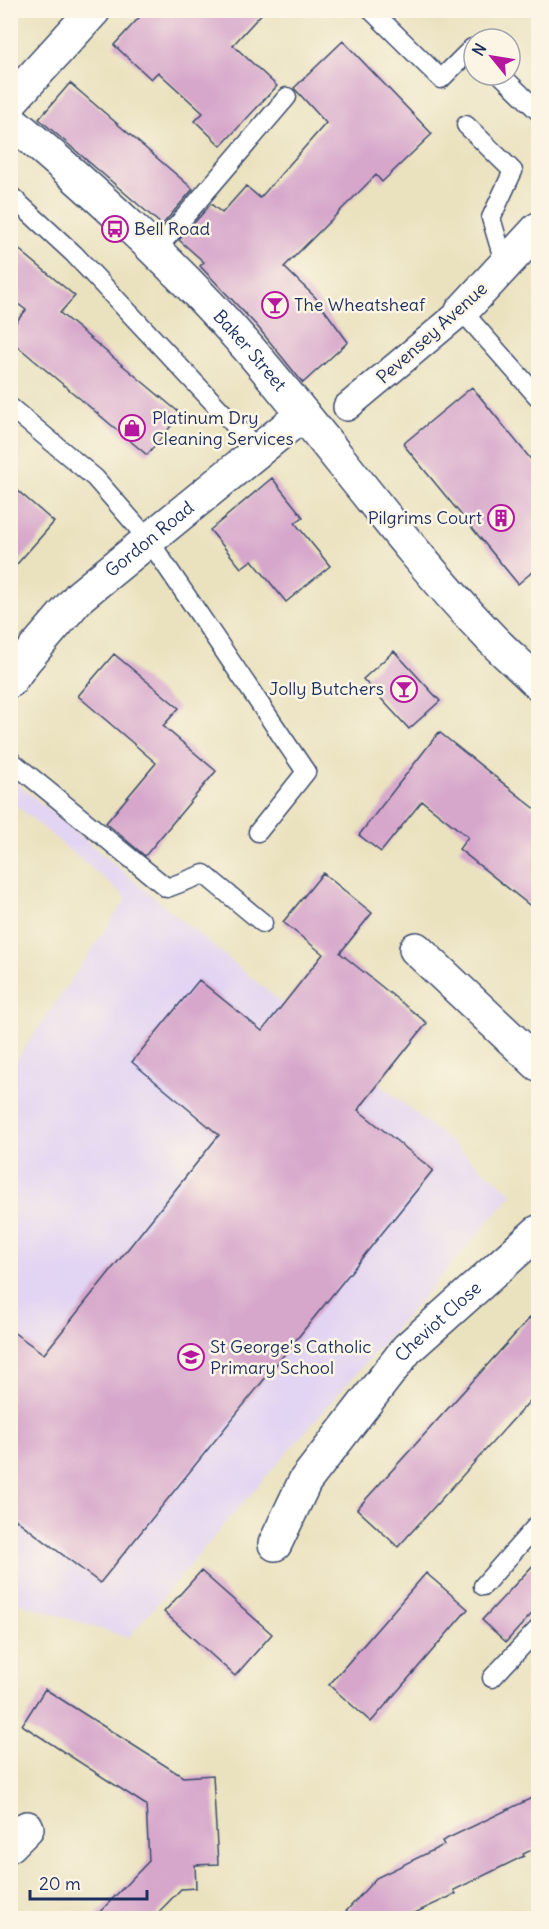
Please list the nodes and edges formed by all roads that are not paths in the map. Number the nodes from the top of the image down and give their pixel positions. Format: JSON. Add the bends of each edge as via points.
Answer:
{"nodes":[{"id":1,"x":94,"y":10,"type":"edge"},
{"id":2,"x":375,"y":10,"type":"edge"},
{"id":3,"x":462,"y":58,"type":"edge"},
{"id":4,"x":513,"y":87,"type":"edge"},
{"id":5,"x":287,"y":97,"type":"dead end"},
{"id":6,"x":10,"y":102,"type":"edge"},
{"id":7,"x":538,"y":111,"type":"edge"},
{"id":8,"x":10,"y":120,"type":"edge"},
{"id":9,"x":466,"y":124,"type":"dead end"},
{"id":10,"x":10,"y":195,"type":"edge"},
{"id":11,"x":538,"y":229,"type":"edge"},
{"id":12,"x":156,"y":250,"type":"junction"},
{"id":13,"x":505,"y":265,"type":"junction"},
{"id":14,"x":462,"y":311,"type":"junction"},
{"id":15,"x":538,"y":397,"type":"edge"},
{"id":16,"x":10,"y":407,"type":"edge"},
{"id":17,"x":347,"y":407,"type":"dead end"},
{"id":18,"x":303,"y":414,"type":"junction"},
{"id":19,"x":258,"y":450,"type":"junction"},
{"id":20,"x":148,"y":539,"type":"junction"},
{"id":21,"x":15,"y":663,"type":"edge"},
{"id":22,"x":538,"y":682,"type":"edge"},
{"id":23,"x":10,"y":760,"type":"edge"},
{"id":24,"x":258,"y":832,"type":"dead end"},
{"id":25,"x":263,"y":923,"type":"dead end"},
{"id":26,"x":416,"y":949,"type":"dead end"},
{"id":27,"x":538,"y":1064,"type":"edge"},
{"id":28,"x":538,"y":1232,"type":"edge"},
{"id":29,"x":538,"y":1524,"type":"edge"},
{"id":30,"x":275,"y":1545,"type":"dead end"},
{"id":31,"x":483,"y":1586,"type":"dead end"},
{"id":32,"x":538,"y":1629,"type":"edge"},
{"id":33,"x":492,"y":1678,"type":"dead end"}],
"edges":[{"from":1,"to":6,"type":"street"},
{"from":2,"to":3,"type":"lane","via":[[441,79]]},
{"from":4,"to":7,"type":"lane"},
{"from":5,"to":12,"type":"lane"},
{"from":8,"to":12,"type":"street","name":"Baker Street"},
{"from":9,"to":13,"type":"lane","via":[[513,171],[491,218]]},
{"from":10,"to":19,"type":"lane","via":[[74,254]]},
{"from":11,"to":13,"type":"street","name":"Pevensey Avenue"},
{"from":12,"to":18,"type":"street","name":"Baker Street","via":[[249,349]]},
{"from":13,"to":14,"type":"street","name":"Pevensey Avenue"},
{"from":14,"to":15,"type":"lane"},
{"from":14,"to":17,"type":"street","name":"Pevensey Avenue"},
{"from":16,"to":20,"type":"lane","via":[[95,478]]},
{"from":18,"to":19,"type":"street","name":"Gordon Road"},
{"from":18,"to":22,"type":"street","name":"Baker Street","via":[[423,562],[489,637]]},
{"from":19,"to":20,"type":"street","name":"Gordon Road"},
{"from":20,"to":21,"type":"street","name":"Gordon Road","via":[[81,596]]},
{"from":20,"to":24,"type":"lane","via":[[306,772]]},
{"from":23,"to":25,"type":"lane","via":[[167,888],[204,873]]},
{"from":26,"to":27,"type":"street"},
{"from":28,"to":30,"type":"street","name":"Cheviot Close","via":[[407,1349],[305,1481]]},
{"from":29,"to":31,"type":"lane"},
{"from":32,"to":33,"type":"lane"}]}
